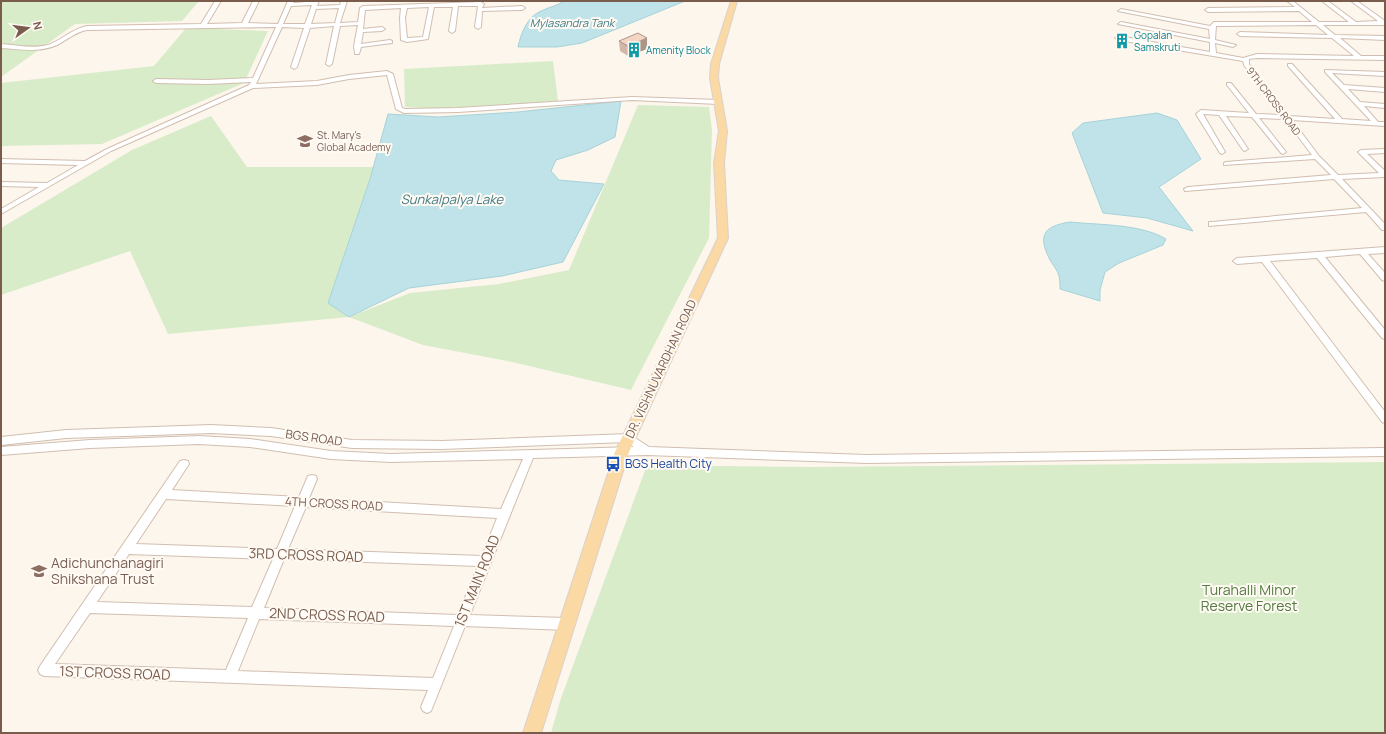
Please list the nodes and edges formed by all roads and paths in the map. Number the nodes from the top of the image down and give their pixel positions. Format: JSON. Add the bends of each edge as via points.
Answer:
{"nodes":[{"id":1,"x":218,"y":1,"type":"edge"},
{"id":2,"x":256,"y":1,"type":"edge"},
{"id":3,"x":734,"y":1,"type":"edge"},
{"id":4,"x":1290,"y":1,"type":"edge"},
{"id":5,"x":1325,"y":1,"type":"edge"},
{"id":6,"x":1354,"y":1,"type":"edge"},
{"id":7,"x":481,"y":2,"type":"edge"},
{"id":8,"x":290,"y":3,"type":"edge"},
{"id":9,"x":344,"y":3,"type":"edge"},
{"id":10,"x":315,"y":4,"type":"edge"},
{"id":11,"x":456,"y":4,"type":"junction"},
{"id":12,"x":432,"y":5,"type":"junction"},
{"id":13,"x":405,"y":6,"type":"junction"},
{"id":14,"x":522,"y":8,"type":"dead end"},
{"id":15,"x":1299,"y":9,"type":"junction"},
{"id":16,"x":479,"y":10,"type":"junction"},
{"id":17,"x":1208,"y":10,"type":"dead end"},
{"id":18,"x":1121,"y":11,"type":"dead end"},
{"id":19,"x":361,"y":23,"type":"junction"},
{"id":20,"x":1316,"y":23,"type":"junction"},
{"id":21,"x":1354,"y":23,"type":"junction"},
{"id":22,"x":1385,"y":23,"type":"edge"},
{"id":23,"x":1121,"y":24,"type":"dead end"},
{"id":24,"x":244,"y":25,"type":"junction"},
{"id":25,"x":337,"y":25,"type":"junction"},
{"id":26,"x":203,"y":26,"type":"junction"},
{"id":27,"x":279,"y":26,"type":"junction"},
{"id":28,"x":308,"y":26,"type":"junction"},
{"id":29,"x":478,"y":27,"type":"dead end"},
{"id":30,"x":1212,"y":28,"type":"junction"},
{"id":31,"x":382,"y":29,"type":"dead end"},
{"id":32,"x":360,"y":31,"type":"junction"},
{"id":33,"x":452,"y":31,"type":"dead end"},
{"id":34,"x":1240,"y":34,"type":"dead end"},
{"id":35,"x":1333,"y":37,"type":"junction"},
{"id":36,"x":1118,"y":38,"type":"dead end"},
{"id":37,"x":1385,"y":38,"type":"edge"},
{"id":38,"x":1213,"y":41,"type":"junction"},
{"id":39,"x":390,"y":42,"type":"dead end"},
{"id":40,"x":1233,"y":45,"type":"dead end"},
{"id":41,"x":1,"y":46,"type":"edge"},
{"id":42,"x":1213,"y":55,"type":"junction"},
{"id":43,"x":1359,"y":57,"type":"junction"},
{"id":44,"x":1385,"y":58,"type":"edge"},
{"id":45,"x":1245,"y":60,"type":"junction"},
{"id":46,"x":329,"y":64,"type":"dead end"},
{"id":47,"x":1290,"y":65,"type":"dead end"},
{"id":48,"x":294,"y":67,"type":"dead end"},
{"id":49,"x":1385,"y":74,"type":"edge"},
{"id":50,"x":156,"y":81,"type":"dead end"},
{"id":51,"x":253,"y":83,"type":"junction"},
{"id":52,"x":1229,"y":84,"type":"dead end"},
{"id":53,"x":1342,"y":87,"type":"junction"},
{"id":54,"x":1385,"y":90,"type":"edge"},
{"id":55,"x":718,"y":102,"type":"junction"},
{"id":56,"x":1358,"y":104,"type":"junction"},
{"id":57,"x":1385,"y":106,"type":"edge"},
{"id":58,"x":1221,"y":113,"type":"junction"},
{"id":59,"x":1255,"y":117,"type":"junction"},
{"id":60,"x":1287,"y":119,"type":"junction"},
{"id":61,"x":1340,"y":122,"type":"junction"},
{"id":62,"x":1376,"y":123,"type":"junction"},
{"id":63,"x":1385,"y":124,"type":"edge"},
{"id":64,"x":1245,"y":149,"type":"dead end"},
{"id":65,"x":1385,"y":151,"type":"edge"},
{"id":66,"x":1222,"y":152,"type":"dead end"},
{"id":67,"x":1283,"y":152,"type":"dead end"},
{"id":68,"x":1317,"y":157,"type":"junction"},
{"id":69,"x":1,"y":161,"type":"edge"},
{"id":70,"x":86,"y":163,"type":"junction"},
{"id":71,"x":1226,"y":164,"type":"dead end"},
{"id":72,"x":1385,"y":175,"type":"edge"},
{"id":73,"x":1336,"y":177,"type":"junction"},
{"id":74,"x":1,"y":184,"type":"edge"},
{"id":75,"x":49,"y":185,"type":"junction"},
{"id":76,"x":1188,"y":189,"type":"dead end"},
{"id":77,"x":3,"y":210,"type":"edge"},
{"id":78,"x":1368,"y":210,"type":"junction"},
{"id":79,"x":1212,"y":224,"type":"dead end"},
{"id":80,"x":1385,"y":228,"type":"edge"},
{"id":81,"x":1385,"y":250,"type":"edge"},
{"id":82,"x":1362,"y":252,"type":"junction"},
{"id":83,"x":1319,"y":255,"type":"junction"},
{"id":84,"x":1264,"y":259,"type":"junction"},
{"id":85,"x":1238,"y":261,"type":"dead end"},
{"id":86,"x":1385,"y":278,"type":"edge"},
{"id":87,"x":1385,"y":336,"type":"edge"},
{"id":88,"x":1385,"y":419,"type":"edge"},
{"id":89,"x":628,"y":438,"type":"junction"},
{"id":90,"x":1,"y":441,"type":"edge"},
{"id":91,"x":1,"y":451,"type":"edge"},
{"id":92,"x":647,"y":451,"type":"junction"},
{"id":93,"x":622,"y":452,"type":"junction"},
{"id":94,"x":1385,"y":452,"type":"edge"},
{"id":95,"x":529,"y":455,"type":"junction"},
{"id":96,"x":184,"y":464,"type":"dead end"},
{"id":97,"x":312,"y":480,"type":"dead end"},
{"id":98,"x":164,"y":494,"type":"junction"},
{"id":99,"x":302,"y":502,"type":"junction"},
{"id":100,"x":504,"y":514,"type":"junction"},
{"id":101,"x":126,"y":549,"type":"junction"},
{"id":102,"x":280,"y":554,"type":"junction"},
{"id":103,"x":485,"y":561,"type":"junction"},
{"id":104,"x":87,"y":607,"type":"junction"},
{"id":105,"x":256,"y":613,"type":"junction"},
{"id":106,"x":462,"y":620,"type":"junction"},
{"id":107,"x":567,"y":624,"type":"junction"},
{"id":108,"x":228,"y":677,"type":"junction"},
{"id":109,"x":436,"y":684,"type":"junction"},
{"id":110,"x":427,"y":707,"type":"dead end"},
{"id":111,"x":532,"y":733,"type":"edge"}],
"edges":[{"from":1,"to":26,"type":"street"},
{"from":2,"to":24,"type":"street"},
{"from":3,"to":55,"type":"main road","name":"DR. VISHNUVARDHAN ROAD","via":[[715,64],[714,78]]},
{"from":4,"to":15,"type":"street"},
{"from":5,"to":21,"type":"street"},
{"from":6,"to":22,"type":"street"},
{"from":7,"to":11,"type":"street"},
{"from":7,"to":16,"type":"street"},
{"from":8,"to":10,"type":"street"},
{"from":8,"to":27,"type":"street"},
{"from":9,"to":10,"type":"street"},
{"from":9,"to":25,"type":"street"},
{"from":10,"to":28,"type":"street"},
{"from":11,"to":12,"type":"street"},
{"from":11,"to":33,"type":"street"},
{"from":12,"to":13,"type":"street"},
{"from":12,"to":13,"type":"street","via":[[426,38],[407,40],[404,40],[402,12]]},
{"from":13,"to":19,"type":"street","via":[[363,8]]},
{"from":14,"to":16,"type":"street"},
{"from":15,"to":17,"type":"street"},
{"from":15,"to":20,"type":"street"},
{"from":16,"to":29,"type":"street"},
{"from":18,"to":30,"type":"street"},
{"from":19,"to":25,"type":"street"},
{"from":19,"to":32,"type":"street"},
{"from":20,"to":21,"type":"street"},
{"from":20,"to":30,"type":"street","via":[[1218,24],[1212,25]]},
{"from":20,"to":35,"type":"street"},
{"from":21,"to":22,"type":"street"},
{"from":23,"to":38,"type":"street"},
{"from":24,"to":26,"type":"street"},
{"from":24,"to":27,"type":"street"},
{"from":25,"to":28,"type":"street"},
{"from":25,"to":46,"type":"street"},
{"from":26,"to":41,"type":"street","via":[[85,28],[47,47]]},
{"from":27,"to":28,"type":"street"},
{"from":27,"to":51,"type":"street"},
{"from":28,"to":48,"type":"street"},
{"from":30,"to":38,"type":"street"},
{"from":31,"to":32,"type":"street"},
{"from":32,"to":39,"type":"street","via":[[357,50]]},
{"from":34,"to":35,"type":"street"},
{"from":35,"to":37,"type":"street"},
{"from":35,"to":43,"type":"street"},
{"from":36,"to":42,"type":"street"},
{"from":38,"to":40,"type":"street"},
{"from":38,"to":42,"type":"street"},
{"from":42,"to":45,"type":"street"},
{"from":43,"to":44,"type":"street","name":"9TH CROSS ROAD"},
{"from":43,"to":45,"type":"street","name":"9TH CROSS ROAD","via":[[1257,56]]},
{"from":45,"to":60,"type":"street","name":"9TH CROSS ROAD"},
{"from":47,"to":61,"type":"street"},
{"from":49,"to":53,"type":"street","via":[[1327,72]]},
{"from":50,"to":51,"type":"street"},
{"from":51,"to":55,"type":"street","via":[[317,83],[387,73],[394,83],[399,109],[404,111],[483,110],[624,99]]},
{"from":51,"to":70,"type":"street"},
{"from":52,"to":59,"type":"street"},
{"from":53,"to":54,"type":"street"},
{"from":53,"to":56,"type":"street"},
{"from":55,"to":89,"type":"main road","name":"DR. VISHNUVARDHAN ROAD","via":[[723,131],[719,163],[723,238]]},
{"from":56,"to":57,"type":"street"},
{"from":56,"to":62,"type":"street"},
{"from":58,"to":59,"type":"street"},
{"from":58,"to":64,"type":"street"},
{"from":58,"to":66,"type":"street","via":[[1199,114]]},
{"from":59,"to":60,"type":"street"},
{"from":59,"to":67,"type":"street"},
{"from":60,"to":61,"type":"street"},
{"from":60,"to":68,"type":"street","name":"9TH CROSS ROAD"},
{"from":61,"to":62,"type":"street"},
{"from":62,"to":63,"type":"street"},
{"from":65,"to":72,"type":"street","via":[[1361,152]]},
{"from":68,"to":71,"type":"street"},
{"from":68,"to":73,"type":"street","name":"9TH CROSS ROAD"},
{"from":69,"to":70,"type":"street"},
{"from":70,"to":75,"type":"street"},
{"from":72,"to":73,"type":"street"},
{"from":73,"to":76,"type":"street"},
{"from":73,"to":78,"type":"street","name":"9TH CROSS ROAD"},
{"from":74,"to":75,"type":"street"},
{"from":75,"to":77,"type":"street"},
{"from":78,"to":79,"type":"street"},
{"from":78,"to":80,"type":"street","name":"9TH CROSS ROAD"},
{"from":81,"to":82,"type":"street"},
{"from":82,"to":83,"type":"street"},
{"from":82,"to":86,"type":"street"},
{"from":83,"to":84,"type":"street"},
{"from":83,"to":87,"type":"street"},
{"from":84,"to":85,"type":"street"},
{"from":84,"to":88,"type":"street"},
{"from":89,"to":90,"type":"street","name":"BGS ROAD","via":[[442,445],[352,444],[264,432],[211,429],[66,434]]},
{"from":89,"to":92,"type":"street"},
{"from":89,"to":93,"type":"main road","name":"DR. VISHNUVARDHAN ROAD"},
{"from":91,"to":95,"type":"street","name":"BGS ROAD","via":[[90,444],[199,440],[250,443],[353,457]]},
{"from":92,"to":93,"type":"street","name":"BGS ROAD"},
{"from":92,"to":94,"type":"street","name":"BGS ROAD","via":[[867,459]]},
{"from":93,"to":95,"type":"street","name":"BGS ROAD"},
{"from":93,"to":107,"type":"main road","name":"DR. VISHNUVARDHAN ROAD"},
{"from":95,"to":100,"type":"street","name":"1ST MAIN ROAD"},
{"from":96,"to":98,"type":"street","name":"1ST CROSS ROAD"},
{"from":97,"to":99,"type":"street"},
{"from":98,"to":99,"type":"street","name":"4TH CROSS ROAD"},
{"from":98,"to":101,"type":"street","name":"1ST CROSS ROAD"},
{"from":99,"to":100,"type":"street","name":"4TH CROSS ROAD"},
{"from":99,"to":102,"type":"street"},
{"from":100,"to":103,"type":"street","name":"1ST MAIN ROAD"},
{"from":101,"to":102,"type":"street","name":"3RD CROSS ROAD"},
{"from":101,"to":104,"type":"street","name":"1ST CROSS ROAD"},
{"from":102,"to":103,"type":"street","name":"3RD CROSS ROAD"},
{"from":102,"to":105,"type":"street"},
{"from":103,"to":106,"type":"street","name":"1ST MAIN ROAD"},
{"from":104,"to":105,"type":"street","name":"2ND CROSS ROAD"},
{"from":104,"to":108,"type":"street","name":"1ST CROSS ROAD","via":[[44,670]]},
{"from":105,"to":106,"type":"street","name":"2ND CROSS ROAD"},
{"from":105,"to":108,"type":"street"},
{"from":106,"to":107,"type":"street","name":"2ND CROSS ROAD"},
{"from":106,"to":109,"type":"street","name":"1ST MAIN ROAD"},
{"from":107,"to":111,"type":"main road","name":"DR. VISHNUVARDHAN ROAD"},
{"from":108,"to":109,"type":"street","name":"1ST CROSS ROAD"},
{"from":109,"to":110,"type":"street","name":"1ST MAIN ROAD"}]}
